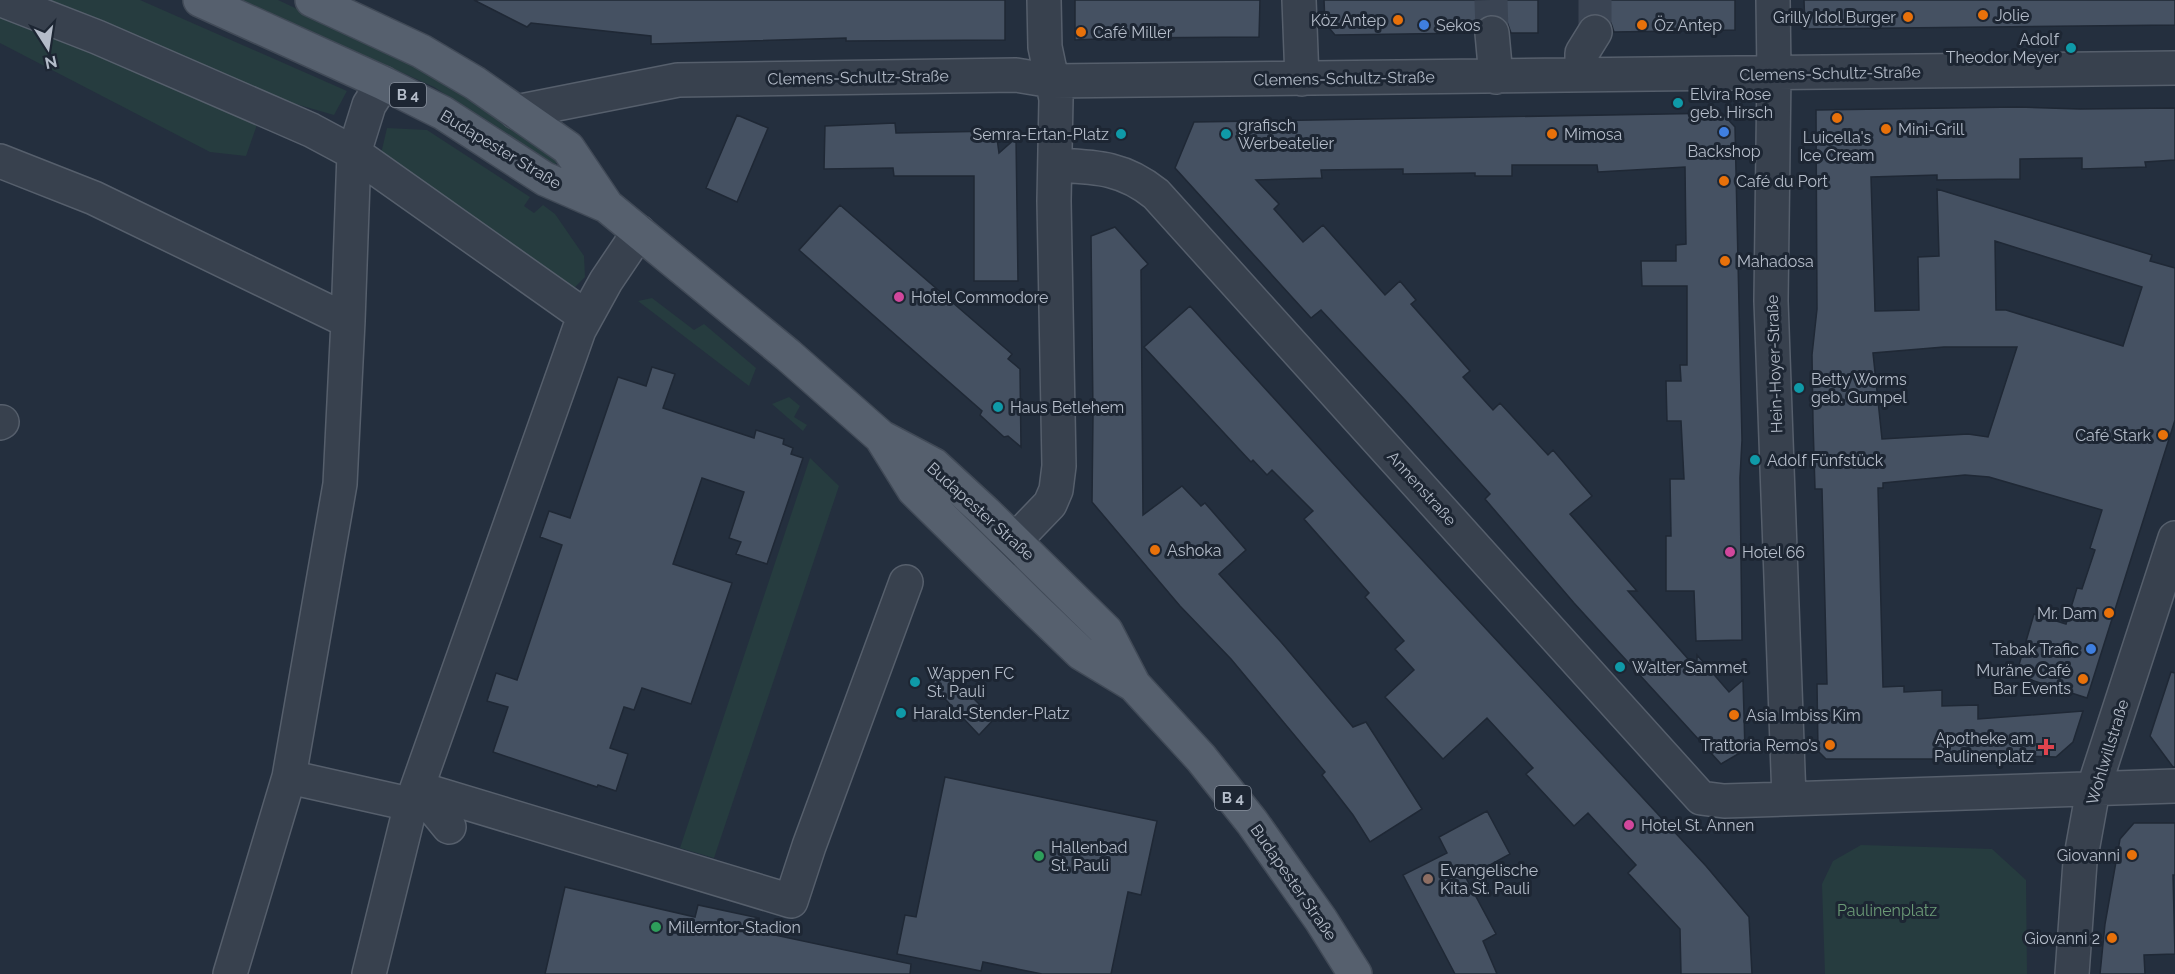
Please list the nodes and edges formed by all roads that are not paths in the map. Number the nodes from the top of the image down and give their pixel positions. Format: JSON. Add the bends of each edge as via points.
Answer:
{"nodes":[{"id":1,"x":2,"y":0,"type":"edge"},
{"id":2,"x":200,"y":0,"type":"edge"},
{"id":3,"x":312,"y":0,"type":"edge"},
{"id":4,"x":1044,"y":0,"type":"edge"},
{"id":5,"x":1299,"y":0,"type":"edge"},
{"id":6,"x":1773,"y":0,"type":"edge"},
{"id":7,"x":1595,"y":32,"type":"tunnel mouth"},
{"id":8,"x":1492,"y":33,"type":"tunnel mouth"},
{"id":9,"x":2175,"y":68,"type":"edge"},
{"id":10,"x":1774,"y":73,"type":"junction"},
{"id":11,"x":1582,"y":75,"type":"junction"},
{"id":12,"x":1496,"y":76,"type":"junction"},
{"id":13,"x":1302,"y":79,"type":"junction"},
{"id":14,"x":1052,"y":81,"type":"junction"},
{"id":15,"x":384,"y":82,"type":"junction"},
{"id":16,"x":516,"y":112,"type":"junction"},
{"id":17,"x":354,"y":153,"type":"junction"},
{"id":18,"x":0,"y":161,"type":"edge"},
{"id":19,"x":1055,"y":165,"type":"junction"},
{"id":20,"x":607,"y":206,"type":"junction"},
{"id":21,"x":639,"y":232,"type":"junction"},
{"id":22,"x":586,"y":317,"type":"junction"},
{"id":23,"x":348,"y":321,"type":"junction"},
{"id":24,"x":881,"y":437,"type":"junction"},
{"id":25,"x":2175,"y":538,"type":"edge"},
{"id":26,"x":1015,"y":541,"type":"junction"},
{"id":27,"x":990,"y":565,"type":"junction"},
{"id":28,"x":906,"y":582,"type":"dead end"},
{"id":29,"x":1134,"y":685,"type":"junction"},
{"id":30,"x":289,"y":777,"type":"junction"},
{"id":31,"x":2175,"y":786,"type":"edge"},
{"id":32,"x":2093,"y":790,"type":"junction"},
{"id":33,"x":414,"y":798,"type":"junction"},
{"id":34,"x":1789,"y":799,"type":"junction"},
{"id":35,"x":449,"y":827,"type":"dead end"},
{"id":36,"x":230,"y":974,"type":"edge"},
{"id":37,"x":369,"y":974,"type":"edge"},
{"id":38,"x":1355,"y":974,"type":"edge"},
{"id":39,"x":2072,"y":974,"type":"edge"}],
"edges":[{"from":1,"to":17,"type":"street","via":[[311,130]]},
{"from":2,"to":15,"type":"main road","name":"Budapester Straße","number":"B 4"},
{"from":3,"to":16,"type":"main road","name":"Budapester Straße","number":"B 4","via":[[421,51],[475,82]]},
{"from":4,"to":14,"type":"street","via":[[1045,47]]},
{"from":5,"to":13,"type":"street"},
{"from":6,"to":10,"type":"street","name":"Hein-Hoyer-Straße"},
{"from":7,"to":11,"type":"street","via":[[1582,53]]},
{"from":8,"to":12,"type":"street"},
{"from":9,"to":10,"type":"street","name":"Clemens-Schultz-Straße"},
{"from":10,"to":11,"type":"street","name":"Clemens-Schultz-Straße"},
{"from":10,"to":34,"type":"street","name":"Hein-Hoyer-Straße","via":[[1772,301]]},
{"from":11,"to":12,"type":"street","name":"Clemens-Schultz-Straße"},
{"from":12,"to":13,"type":"street","name":"Clemens-Schultz-Straße"},
{"from":13,"to":14,"type":"street","name":"Clemens-Schultz-Straße"},
{"from":14,"to":16,"type":"street","name":"Clemens-Schultz-Straße","via":[[1016,75],[678,80]]},
{"from":14,"to":19,"type":"street","via":[[1056,99]]},
{"from":15,"to":17,"type":"street","via":[[369,105]]},
{"from":15,"to":20,"type":"main road","name":"Budapester Straße","number":"B 4","via":[[443,113],[544,179]]},
{"from":16,"to":20,"type":"main road","name":"Budapester Straße","number":"B 4","via":[[568,148]]},
{"from":17,"to":22,"type":"street"},
{"from":17,"to":23,"type":"street"},
{"from":18,"to":23,"type":"street","via":[[94,198]]},
{"from":19,"to":26,"type":"street","via":[[1058,480],[1050,504]]},
{"from":19,"to":34,"type":"street","name":"Annenstraße","via":[[1106,168],[1126,174],[1156,194],[1701,798]]},
{"from":20,"to":21,"type":"main road","name":"Budapester Straße","number":"B 4"},
{"from":21,"to":22,"type":"street"},
{"from":21,"to":24,"type":"main road","name":"Budapester Straße","number":"B 4"},
{"from":22,"to":33,"type":"street","via":[[560,363]]},
{"from":23,"to":30,"type":"street","via":[[340,484]]},
{"from":24,"to":26,"type":"main road","name":"Budapester Straße","number":"B 4","via":[[934,465]]},
{"from":24,"to":27,"type":"main road","name":"Budapester Straße","number":"B 4","via":[[914,490]]},
{"from":25,"to":32,"type":"street","name":"Wohlwillstraße"},
{"from":26,"to":27,"type":"street"},
{"from":26,"to":29,"type":"main road","name":"Budapester Straße","number":"B 4","via":[[1106,631]]},
{"from":27,"to":29,"type":"main road","name":"Budapester Straße","number":"B 4","via":[[1081,653]]},
{"from":28,"to":33,"type":"street","via":[[790,901]]},
{"from":29,"to":38,"type":"main road","name":"Budapester Straße","number":"B 4","via":[[1201,758],[1252,822]]},
{"from":30,"to":33,"type":"street","via":[[396,801]]},
{"from":30,"to":36,"type":"street"},
{"from":31,"to":32,"type":"street"},
{"from":32,"to":34,"type":"street"},
{"from":32,"to":39,"type":"street","name":"Wohlwillstraße","via":[[2080,862]]},
{"from":33,"to":35,"type":"street"},
{"from":33,"to":37,"type":"street"}]}
